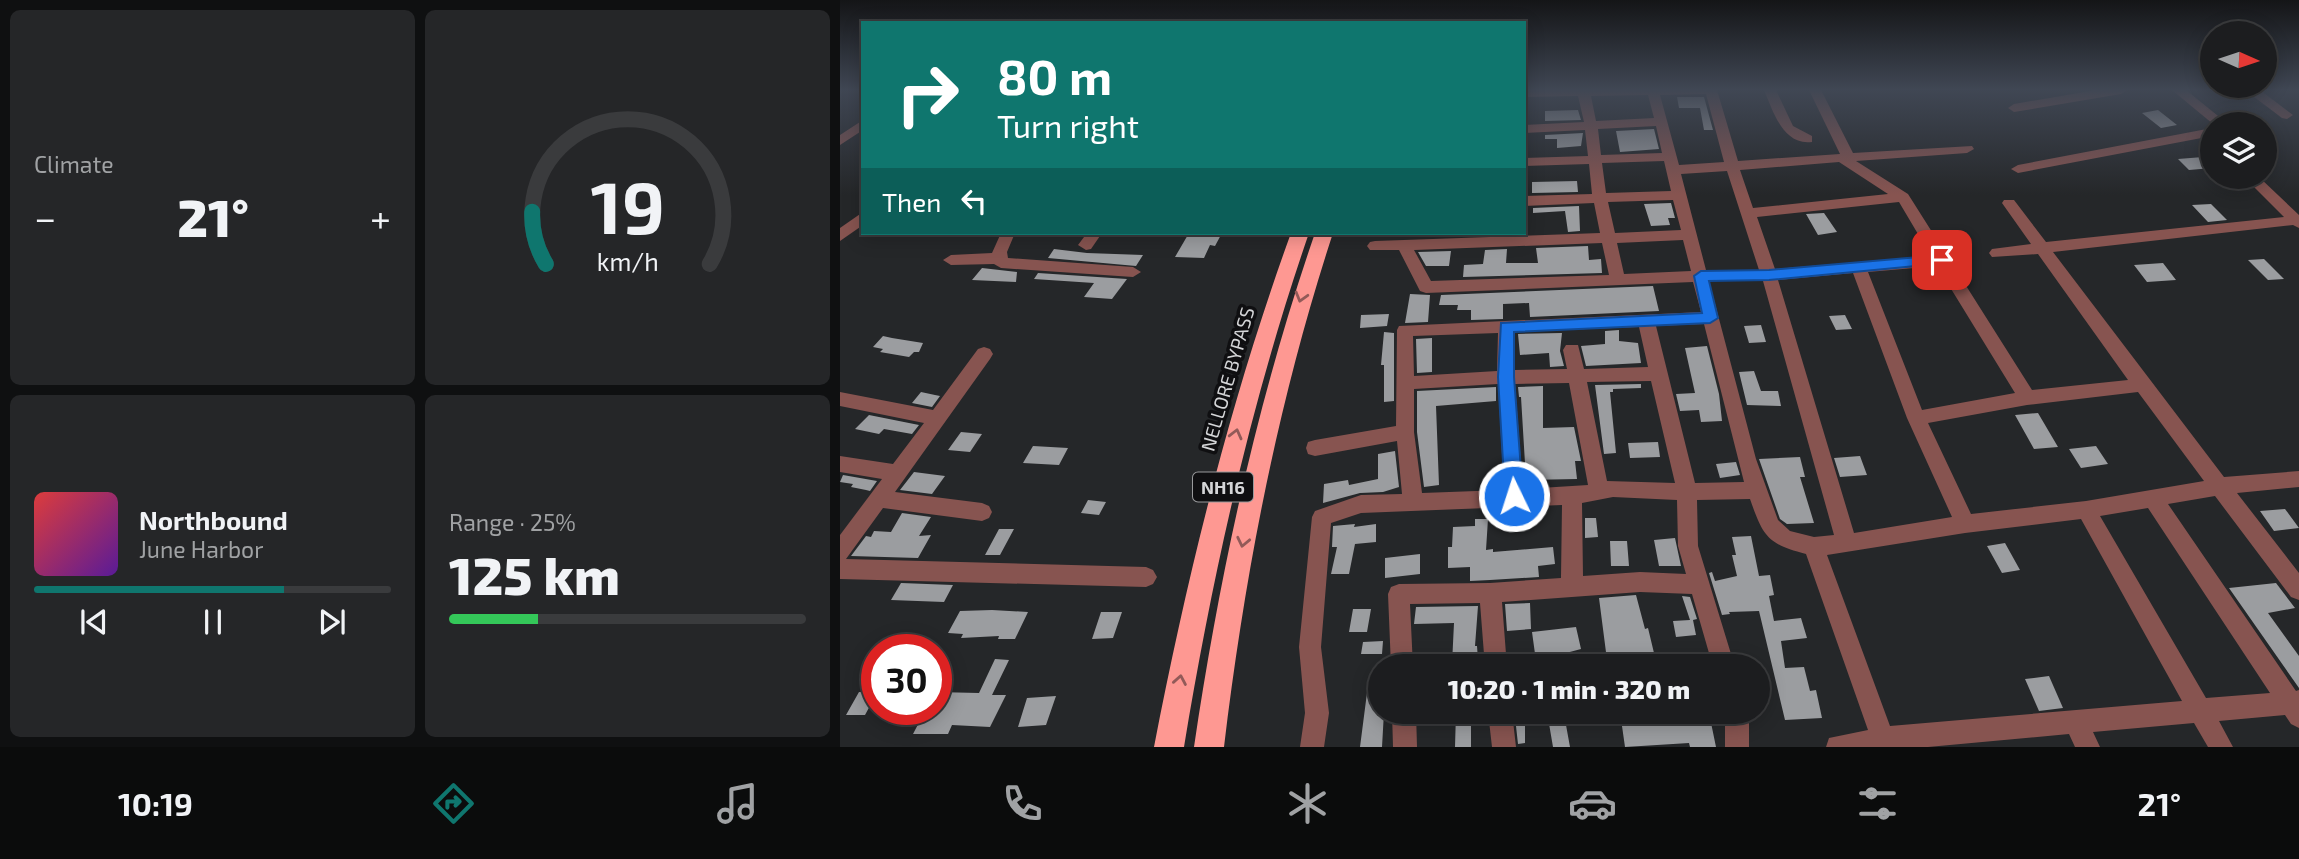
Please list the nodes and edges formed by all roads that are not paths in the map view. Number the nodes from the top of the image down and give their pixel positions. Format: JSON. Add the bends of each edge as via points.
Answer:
{"nodes":[{"id":1,"x":861,"y":125,"type":"edge"},
{"id":2,"x":1591,"y":125,"type":"junction"},
{"id":3,"x":1594,"y":125,"type":"edge"},
{"id":4,"x":1662,"y":125,"type":"edge"},
{"id":5,"x":1720,"y":125,"type":"edge"},
{"id":6,"x":1786,"y":125,"type":"edge"},
{"id":7,"x":1830,"y":125,"type":"edge"},
{"id":8,"x":1526,"y":129,"type":"edge"},
{"id":9,"x":2200,"y":137,"type":"edge"},
{"id":10,"x":1807,"y":139,"type":"dead end"},
{"id":11,"x":840,"y":141,"type":"edge"},
{"id":12,"x":1967,"y":149,"type":"dead end"},
{"id":13,"x":1845,"y":158,"type":"junction"},
{"id":14,"x":1596,"y":160,"type":"junction"},
{"id":15,"x":1526,"y":162,"type":"edge"},
{"id":16,"x":1671,"y":163,"type":"junction"},
{"id":17,"x":1732,"y":166,"type":"junction"},
{"id":18,"x":2018,"y":169,"type":"dead end"},
{"id":19,"x":2263,"y":189,"type":"edge"},
{"id":20,"x":1679,"y":195,"type":"junction"},
{"id":21,"x":1903,"y":197,"type":"junction"},
{"id":22,"x":1600,"y":199,"type":"junction"},
{"id":23,"x":1526,"y":201,"type":"edge"},
{"id":24,"x":2009,"y":203,"type":"dead end"},
{"id":25,"x":1748,"y":213,"type":"junction"},
{"id":26,"x":861,"y":219,"type":"edge"},
{"id":27,"x":2297,"y":221,"type":"edge"},
{"id":28,"x":1007,"y":235,"type":"edge"},
{"id":29,"x":1299,"y":235,"type":"edge"},
{"id":30,"x":1323,"y":235,"type":"edge"},
{"id":31,"x":1690,"y":235,"type":"junction"},
{"id":32,"x":840,"y":236,"type":"edge"},
{"id":33,"x":1610,"y":238,"type":"junction"},
{"id":34,"x":1405,"y":245,"type":"junction"},
{"id":35,"x":1375,"y":246,"type":"dead end"},
{"id":36,"x":2041,"y":248,"type":"junction"},
{"id":37,"x":1997,"y":253,"type":"dead end"},
{"id":38,"x":1000,"y":258,"type":"junction"},
{"id":39,"x":951,"y":260,"type":"dead end"},
{"id":40,"x":1942,"y":260,"type":"junction"},
{"id":41,"x":1858,"y":267,"type":"junction"},
{"id":42,"x":1133,"y":272,"type":"dead end"},
{"id":43,"x":1769,"y":275,"type":"junction"},
{"id":44,"x":1701,"y":276,"type":"junction"},
{"id":45,"x":1618,"y":281,"type":"junction"},
{"id":46,"x":1710,"y":318,"type":"junction"},
{"id":47,"x":1646,"y":321,"type":"junction"},
{"id":48,"x":1506,"y":327,"type":"junction"},
{"id":49,"x":1572,"y":350,"type":"dead end"},
{"id":50,"x":984,"y":354,"type":"dead end"},
{"id":51,"x":1658,"y":374,"type":"junction"},
{"id":52,"x":1506,"y":377,"type":"junction"},
{"id":53,"x":1576,"y":377,"type":"junction"},
{"id":54,"x":1405,"y":383,"type":"junction"},
{"id":55,"x":2142,"y":385,"type":"junction"},
{"id":56,"x":2027,"y":398,"type":"junction"},
{"id":57,"x":840,"y":400,"type":"edge"},
{"id":58,"x":938,"y":418,"type":"junction"},
{"id":59,"x":1916,"y":418,"type":"junction"},
{"id":60,"x":1405,"y":432,"type":"junction"},
{"id":61,"x":1315,"y":448,"type":"dead end"},
{"id":62,"x":840,"y":464,"type":"edge"},
{"id":63,"x":897,"y":473,"type":"junction"},
{"id":64,"x":2299,"y":479,"type":"edge"},
{"id":65,"x":2222,"y":486,"type":"junction"},
{"id":66,"x":1599,"y":490,"type":"junction"},
{"id":67,"x":1756,"y":490,"type":"junction"},
{"id":68,"x":1686,"y":492,"type":"junction"},
{"id":69,"x":1514,"y":496,"type":"junction"},
{"id":70,"x":1572,"y":496,"type":"junction"},
{"id":71,"x":2153,"y":498,"type":"junction"},
{"id":72,"x":878,"y":499,"type":"junction"},
{"id":73,"x":1413,"y":502,"type":"junction"},
{"id":74,"x":2086,"y":510,"type":"junction"},
{"id":75,"x":982,"y":512,"type":"dead end"},
{"id":76,"x":1965,"y":524,"type":"junction"},
{"id":77,"x":1847,"y":544,"type":"junction"},
{"id":78,"x":1814,"y":546,"type":"junction"},
{"id":79,"x":840,"y":552,"type":"edge"},
{"id":80,"x":840,"y":569,"type":"edge"},
{"id":81,"x":1146,"y":577,"type":"dead end"},
{"id":82,"x":1698,"y":584,"type":"junction"},
{"id":83,"x":1572,"y":586,"type":"junction"},
{"id":84,"x":2299,"y":590,"type":"edge"},
{"id":85,"x":1490,"y":593,"type":"junction"},
{"id":86,"x":1401,"y":654,"type":"edge"},
{"id":87,"x":1495,"y":654,"type":"edge"},
{"id":88,"x":1720,"y":654,"type":"edge"},
{"id":89,"x":2296,"y":707,"type":"edge"},
{"id":90,"x":2197,"y":710,"type":"junction"},
{"id":91,"x":2074,"y":720,"type":"junction"},
{"id":92,"x":1404,"y":724,"type":"edge"},
{"id":93,"x":1501,"y":724,"type":"edge"},
{"id":94,"x":1737,"y":724,"type":"edge"},
{"id":95,"x":1884,"y":743,"type":"edge"},
{"id":96,"x":1169,"y":747,"type":"edge"},
{"id":97,"x":1209,"y":747,"type":"edge"},
{"id":98,"x":1312,"y":747,"type":"edge"},
{"id":99,"x":1405,"y":747,"type":"edge"},
{"id":100,"x":1504,"y":747,"type":"edge"},
{"id":101,"x":1737,"y":747,"type":"edge"},
{"id":102,"x":1838,"y":747,"type":"edge"},
{"id":103,"x":2088,"y":747,"type":"edge"},
{"id":104,"x":2221,"y":747,"type":"edge"}],
"edges":[{"from":1,"to":11,"type":"street"},
{"from":2,"to":3,"type":"street"},
{"from":2,"to":8,"type":"street"},
{"from":2,"to":14,"type":"street"},
{"from":4,"to":16,"type":"street"},
{"from":5,"to":17,"type":"street"},
{"from":6,"to":10,"type":"street"},
{"from":7,"to":13,"type":"street"},
{"from":9,"to":18,"type":"street"},
{"from":12,"to":13,"type":"street"},
{"from":13,"to":17,"type":"street"},
{"from":13,"to":21,"type":"street"},
{"from":14,"to":15,"type":"street"},
{"from":14,"to":16,"type":"street"},
{"from":14,"to":22,"type":"street"},
{"from":16,"to":17,"type":"street"},
{"from":16,"to":20,"type":"street"},
{"from":17,"to":25,"type":"street"},
{"from":19,"to":27,"type":"street"},
{"from":20,"to":22,"type":"street"},
{"from":20,"to":31,"type":"street"},
{"from":21,"to":25,"type":"street"},
{"from":21,"to":40,"type":"street"},
{"from":22,"to":23,"type":"street"},
{"from":22,"to":33,"type":"street"},
{"from":24,"to":36,"type":"street"},
{"from":25,"to":43,"type":"street"},
{"from":26,"to":32,"type":"street"},
{"from":27,"to":36,"type":"street"},
{"from":28,"to":38,"type":"street"},
{"from":96,"to":29,"type":"highway","name":"NELLORE BYPASS","number":"NH16","one_way":true,"via":[[1192,615],[1237,432],[1276,296]]},
{"from":30,"to":97,"type":"highway","number":"NH16","one_way":true,"via":[[1302,294],[1261,452],[1228,614]]},
{"from":31,"to":33,"type":"street"},
{"from":31,"to":44,"type":"street"},
{"from":33,"to":34,"type":"street"},
{"from":33,"to":45,"type":"street"},
{"from":34,"to":35,"type":"street"},
{"from":34,"to":45,"type":"street","via":[[1426,287]]},
{"from":36,"to":37,"type":"street"},
{"from":36,"to":55,"type":"street"},
{"from":38,"to":39,"type":"street"},
{"from":38,"to":42,"type":"street","via":[[1001,263]]},
{"from":40,"to":41,"type":"street"},
{"from":40,"to":56,"type":"street"},
{"from":41,"to":43,"type":"street"},
{"from":41,"to":59,"type":"street"},
{"from":43,"to":44,"type":"street"},
{"from":43,"to":77,"type":"street"},
{"from":44,"to":45,"type":"street"},
{"from":44,"to":46,"type":"street"},
{"from":46,"to":47,"type":"street"},
{"from":46,"to":67,"type":"street"},
{"from":47,"to":48,"type":"street"},
{"from":47,"to":51,"type":"street"},
{"from":48,"to":52,"type":"street"},
{"from":48,"to":54,"type":"street","via":[[1405,330]]},
{"from":49,"to":53,"type":"street"},
{"from":50,"to":58,"type":"street"},
{"from":51,"to":53,"type":"street"},
{"from":51,"to":68,"type":"street"},
{"from":52,"to":53,"type":"street"},
{"from":52,"to":54,"type":"street"},
{"from":52,"to":69,"type":"street"},
{"from":53,"to":66,"type":"street"},
{"from":54,"to":60,"type":"street"},
{"from":55,"to":56,"type":"street"},
{"from":55,"to":65,"type":"street"},
{"from":56,"to":59,"type":"street"},
{"from":57,"to":58,"type":"street"},
{"from":58,"to":63,"type":"street"},
{"from":59,"to":76,"type":"street"},
{"from":60,"to":61,"type":"street"},
{"from":60,"to":73,"type":"street"},
{"from":62,"to":63,"type":"street"},
{"from":63,"to":72,"type":"street"},
{"from":64,"to":65,"type":"street"},
{"from":65,"to":71,"type":"street"},
{"from":65,"to":84,"type":"street"},
{"from":66,"to":68,"type":"street"},
{"from":66,"to":70,"type":"street"},
{"from":67,"to":68,"type":"street"},
{"from":67,"to":78,"type":"street","via":[[1770,526],[1784,539]]},
{"from":68,"to":82,"type":"street","via":[[1688,546]]},
{"from":69,"to":70,"type":"street"},
{"from":69,"to":73,"type":"street"},
{"from":70,"to":83,"type":"street"},
{"from":71,"to":74,"type":"street"},
{"from":71,"to":89,"type":"street"},
{"from":72,"to":75,"type":"street"},
{"from":72,"to":79,"type":"street"},
{"from":73,"to":98,"type":"street","via":[[1361,504],[1322,517],[1311,647],[1317,713]]},
{"from":74,"to":76,"type":"street"},
{"from":74,"to":90,"type":"street"},
{"from":76,"to":77,"type":"street"},
{"from":77,"to":78,"type":"street"},
{"from":78,"to":95,"type":"street"},
{"from":80,"to":81,"type":"street"},
{"from":82,"to":83,"type":"street"},
{"from":82,"to":88,"type":"street"},
{"from":83,"to":85,"type":"street"},
{"from":85,"to":86,"type":"street","via":[[1399,594]]},
{"from":85,"to":87,"type":"street"},
{"from":89,"to":90,"type":"street"},
{"from":90,"to":91,"type":"street"},
{"from":90,"to":104,"type":"street"},
{"from":91,"to":95,"type":"street"},
{"from":91,"to":103,"type":"street"},
{"from":92,"to":99,"type":"street"},
{"from":93,"to":100,"type":"street"},
{"from":94,"to":101,"type":"street"},
{"from":95,"to":102,"type":"street"}]}
